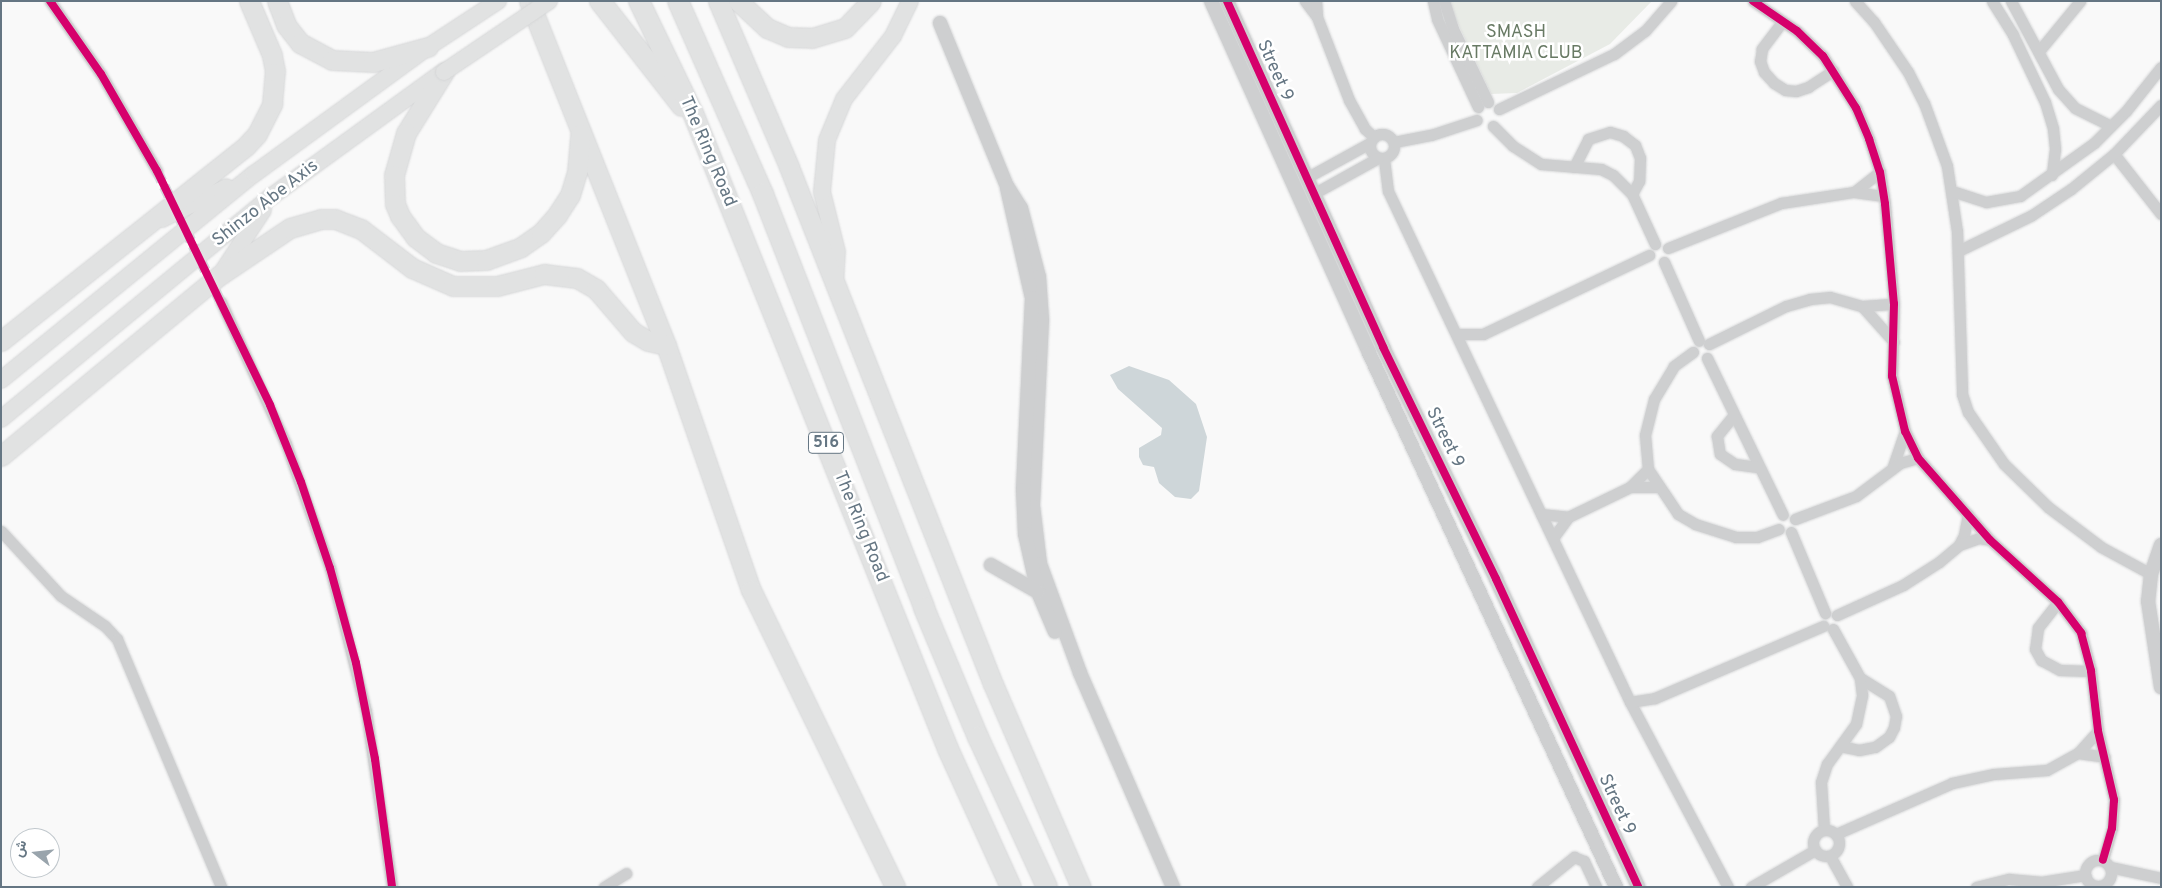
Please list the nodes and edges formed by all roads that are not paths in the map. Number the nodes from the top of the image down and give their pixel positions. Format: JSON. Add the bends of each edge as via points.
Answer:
{"nodes":[{"id":1,"x":50,"y":1,"type":"edge"},
{"id":2,"x":249,"y":1,"type":"edge"},
{"id":3,"x":277,"y":1,"type":"edge"},
{"id":4,"x":498,"y":1,"type":"edge"},
{"id":5,"x":529,"y":1,"type":"edge"},
{"id":6,"x":549,"y":1,"type":"edge"},
{"id":7,"x":600,"y":1,"type":"edge"},
{"id":8,"x":639,"y":1,"type":"edge"},
{"id":9,"x":678,"y":1,"type":"edge"},
{"id":10,"x":718,"y":1,"type":"edge"},
{"id":11,"x":872,"y":1,"type":"edge"},
{"id":12,"x":910,"y":1,"type":"edge"},
{"id":13,"x":1211,"y":1,"type":"edge"},
{"id":14,"x":1227,"y":1,"type":"edge"},
{"id":15,"x":1305,"y":1,"type":"edge"},
{"id":16,"x":1316,"y":1,"type":"edge"},
{"id":17,"x":1433,"y":1,"type":"edge"},
{"id":18,"x":1444,"y":1,"type":"edge"},
{"id":19,"x":1671,"y":1,"type":"edge"},
{"id":20,"x":1753,"y":1,"type":"edge"},
{"id":21,"x":1855,"y":1,"type":"edge"},
{"id":22,"x":1992,"y":1,"type":"edge"},
{"id":23,"x":2011,"y":1,"type":"edge"},
{"id":24,"x":2080,"y":1,"type":"edge"},
{"id":25,"x":743,"y":7,"type":"edge"},
{"id":26,"x":1317,"y":17,"type":"junction"},
{"id":27,"x":1782,"y":22,"type":"junction"},
{"id":28,"x":940,"y":23,"type":"dead end"},
{"id":29,"x":428,"y":47,"type":"junction"},
{"id":30,"x":2039,"y":51,"type":"junction"},
{"id":31,"x":2161,"y":67,"type":"edge"},
{"id":32,"x":1833,"y":70,"type":"junction"},
{"id":33,"x":444,"y":72,"type":"junction"},
{"id":34,"x":1483,"y":105,"type":"junction"},
{"id":35,"x":2161,"y":105,"type":"edge"},
{"id":36,"x":1499,"y":108,"type":"junction"},
{"id":37,"x":693,"y":113,"type":"junction"},
{"id":38,"x":1477,"y":120,"type":"junction"},
{"id":39,"x":1493,"y":126,"type":"junction"},
{"id":40,"x":2111,"y":126,"type":"junction"},
{"id":41,"x":580,"y":132,"type":"junction"},
{"id":42,"x":1372,"y":140,"type":"junction"},
{"id":43,"x":1394,"y":142,"type":"junction"},
{"id":44,"x":2114,"y":154,"type":"junction"},
{"id":45,"x":1381,"y":159,"type":"junction"},
{"id":46,"x":1574,"y":167,"type":"junction"},
{"id":47,"x":157,"y":171,"type":"tunnel mouth"},
{"id":48,"x":1880,"y":172,"type":"junction"},
{"id":49,"x":254,"y":174,"type":"junction"},
{"id":50,"x":2052,"y":176,"type":"junction"},
{"id":51,"x":1306,"y":178,"type":"junction"},
{"id":52,"x":1952,"y":191,"type":"junction"},
{"id":53,"x":1854,"y":192,"type":"junction"},
{"id":54,"x":1313,"y":194,"type":"junction"},
{"id":55,"x":1632,"y":194,"type":"junction"},
{"id":56,"x":272,"y":196,"type":"junction"},
{"id":57,"x":1884,"y":196,"type":"junction"},
{"id":58,"x":2161,"y":214,"type":"edge"},
{"id":59,"x":136,"y":232,"type":"junction"},
{"id":60,"x":1656,"y":244,"type":"junction"},
{"id":61,"x":1668,"y":248,"type":"junction"},
{"id":62,"x":1028,"y":251,"type":"junction"},
{"id":63,"x":1958,"y":251,"type":"junction"},
{"id":64,"x":1649,"y":255,"type":"junction"},
{"id":65,"x":1664,"y":262,"type":"junction"},
{"id":66,"x":220,"y":276,"type":"junction"},
{"id":67,"x":835,"y":286,"type":"junction"},
{"id":68,"x":221,"y":302,"type":"tunnel mouth"},
{"id":69,"x":1894,"y":304,"type":"junction"},
{"id":70,"x":1862,"y":306,"type":"junction"},
{"id":71,"x":1458,"y":334,"type":"junction"},
{"id":72,"x":1483,"y":334,"type":"junction"},
{"id":73,"x":1,"y":341,"type":"edge"},
{"id":74,"x":1704,"y":342,"type":"junction"},
{"id":75,"x":1894,"y":342,"type":"junction"},
{"id":76,"x":666,"y":345,"type":"junction"},
{"id":77,"x":1383,"y":347,"type":"junction"},
{"id":78,"x":1693,"y":352,"type":"junction"},
{"id":79,"x":1369,"y":353,"type":"junction"},
{"id":80,"x":1468,"y":356,"type":"junction"},
{"id":81,"x":1707,"y":358,"type":"junction"},
{"id":82,"x":1,"y":380,"type":"edge"},
{"id":83,"x":1733,"y":416,"type":"junction"},
{"id":84,"x":1,"y":420,"type":"edge"},
{"id":85,"x":1905,"y":431,"type":"junction"},
{"id":86,"x":1,"y":456,"type":"edge"},
{"id":87,"x":1918,"y":458,"type":"junction"},
{"id":88,"x":1757,"y":467,"type":"junction"},
{"id":89,"x":1648,"y":469,"type":"junction"},
{"id":90,"x":1892,"y":469,"type":"junction"},
{"id":91,"x":1630,"y":487,"type":"junction"},
{"id":92,"x":1658,"y":487,"type":"junction"},
{"id":93,"x":1541,"y":514,"type":"junction"},
{"id":94,"x":1968,"y":514,"type":"junction"},
{"id":95,"x":1783,"y":515,"type":"junction"},
{"id":96,"x":1568,"y":517,"type":"junction"},
{"id":97,"x":1795,"y":519,"type":"junction"},
{"id":98,"x":1779,"y":529,"type":"junction"},
{"id":99,"x":1,"y":532,"type":"edge"},
{"id":100,"x":1791,"y":532,"type":"junction"},
{"id":101,"x":1553,"y":538,"type":"junction"},
{"id":102,"x":1990,"y":540,"type":"junction"},
{"id":103,"x":1959,"y":545,"type":"junction"},
{"id":104,"x":2161,"y":545,"type":"edge"},
{"id":105,"x":991,"y":565,"type":"dead end"},
{"id":106,"x":2151,"y":574,"type":"junction"},
{"id":107,"x":1496,"y":579,"type":"junction"},
{"id":108,"x":1478,"y":585,"type":"junction"},
{"id":109,"x":1038,"y":592,"type":"junction"},
{"id":110,"x":2058,"y":602,"type":"junction"},
{"id":111,"x":1831,"y":614,"type":"junction"},
{"id":112,"x":1828,"y":628,"type":"junction"},
{"id":113,"x":2091,"y":671,"type":"junction"},
{"id":114,"x":1080,"y":673,"type":"junction"},
{"id":115,"x":1860,"y":678,"type":"junction"},
{"id":116,"x":2161,"y":687,"type":"edge"},
{"id":117,"x":1655,"y":698,"type":"junction"},
{"id":118,"x":1630,"y":702,"type":"junction"},
{"id":119,"x":1638,"y":718,"type":"junction"},
{"id":120,"x":2098,"y":731,"type":"junction"},
{"id":121,"x":1840,"y":746,"type":"junction"},
{"id":122,"x":2078,"y":753,"type":"junction"},
{"id":123,"x":2105,"y":756,"type":"junction"},
{"id":124,"x":1609,"y":827,"type":"junction"},
{"id":125,"x":1824,"y":830,"type":"junction"},
{"id":126,"x":1836,"y":834,"type":"junction"},
{"id":127,"x":1592,"y":835,"type":"junction"},
{"id":128,"x":1815,"y":850,"type":"junction"},
{"id":129,"x":1830,"y":856,"type":"junction"},
{"id":130,"x":2106,"y":863,"type":"junction"},
{"id":131,"x":626,"y":873,"type":"dead end"},
{"id":132,"x":2085,"y":875,"type":"junction"},
{"id":133,"x":2161,"y":878,"type":"edge"},
{"id":134,"x":2104,"y":886,"type":"edge"},
{"id":135,"x":221,"y":887,"type":"edge"},
{"id":136,"x":392,"y":887,"type":"edge"},
{"id":137,"x":604,"y":887,"type":"edge"},
{"id":138,"x":895,"y":887,"type":"edge"},
{"id":139,"x":1011,"y":887,"type":"edge"},
{"id":140,"x":1048,"y":887,"type":"edge"},
{"id":141,"x":1082,"y":887,"type":"edge"},
{"id":142,"x":1173,"y":887,"type":"edge"},
{"id":143,"x":1536,"y":887,"type":"edge"},
{"id":144,"x":1596,"y":887,"type":"edge"},
{"id":145,"x":1616,"y":887,"type":"edge"},
{"id":146,"x":1638,"y":887,"type":"edge"},
{"id":147,"x":1728,"y":887,"type":"edge"},
{"id":148,"x":1751,"y":887,"type":"edge"},
{"id":149,"x":1847,"y":887,"type":"edge"},
{"id":150,"x":1976,"y":887,"type":"edge"}],
"edges":[{"from":1,"to":47,"type":"street","via":[[102,74]]},
{"from":2,"to":59,"type":"highway","via":[[272,55],[275,71],[275,88],[266,119],[246,146]]},
{"from":3,"to":29,"type":"highway","via":[[293,34],[318,56],[359,63]]},
{"from":4,"to":29,"type":"main road","name":"Shinzo Abe Axis"},
{"from":5,"to":41,"type":"highway"},
{"from":6,"to":33,"type":"main road","name":"Shinzo Abe Axis","bridge":true},
{"from":7,"to":37,"type":"highway","via":[[667,90]]},
{"from":8,"to":37,"type":"highway","name":"The Ring Road","number":"516"},
{"from":9,"to":140,"type":"highway","name":"The Ring Road","number":"516","via":[[763,194],[943,654]]},
{"from":10,"to":67,"type":"highway","via":[[744,57]]},
{"from":11,"to":25,"type":"highway","via":[[845,28],[812,38],[777,33]]},
{"from":12,"to":67,"type":"main road","via":[[896,30],[844,99],[827,140],[822,192],[837,252]]},
{"from":13,"to":79,"type":"street","name":"Street 9"},
{"from":14,"to":51,"type":"street","name":"Street 9"},
{"from":15,"to":26,"type":"street"},
{"from":16,"to":26,"type":"street"},
{"from":17,"to":34,"type":"street","via":[[1436,19]]},
{"from":18,"to":34,"type":"street"},
{"from":19,"to":36,"type":"street","via":[[1645,31],[1614,54]]},
{"from":20,"to":27,"type":"street"},
{"from":21,"to":52,"type":"street","via":[[1893,48],[1924,102],[1937,134]]},
{"from":22,"to":50,"type":"street","via":[[2013,35],[2044,102],[2053,129]]},
{"from":23,"to":30,"type":"street"},
{"from":24,"to":30,"type":"street"},
{"from":26,"to":42,"type":"street","via":[[1356,115]]},
{"from":27,"to":32,"type":"street","via":[[1811,43]]},
{"from":27,"to":32,"type":"street","via":[[1762,49],[1760,61],[1764,72],[1774,83],[1785,90],[1796,91]]},
{"from":28,"to":62,"type":"street","via":[[1007,186],[1021,208]]},
{"from":29,"to":49,"type":"main road","name":"Shinzo Abe Axis"},
{"from":30,"to":40,"type":"street","via":[[2058,89],[2074,108]]},
{"from":31,"to":40,"type":"street"},
{"from":32,"to":48,"type":"street","via":[[1856,108]]},
{"from":33,"to":41,"type":"highway","via":[[400,146],[394,175],[395,204],[415,237],[448,258],[473,261],[510,252],[541,233],[564,205],[577,172]]},
{"from":33,"to":56,"type":"main road","name":"Shinzo Abe Axis"},
{"from":34,"to":36,"type":"street"},
{"from":34,"to":38,"type":"street"},
{"from":35,"to":44,"type":"street"},
{"from":36,"to":39,"type":"street","via":[[1500,118]]},
{"from":37,"to":139,"type":"highway","name":"The Ring Road","number":"516","via":[[948,749]]},
{"from":38,"to":39,"type":"street","via":[[1484,126]]},
{"from":38,"to":43,"type":"street","via":[[1431,135]]},
{"from":39,"to":46,"type":"street","via":[[1526,156],[1557,167]]},
{"from":40,"to":50,"type":"street"},
{"from":41,"to":76,"type":"highway"},
{"from":42,"to":43,"type":"street","via":[[1383,134]]},
{"from":42,"to":45,"type":"street","via":[[1370,150]]},
{"from":42,"to":51,"type":"street"},
{"from":43,"to":45,"type":"street","via":[[1393,153]]},
{"from":44,"to":58,"type":"street"},
{"from":44,"to":63,"type":"street","via":[[2072,189],[2032,215]]},
{"from":45,"to":54,"type":"street"},
{"from":45,"to":71,"type":"street","via":[[1388,192]]},
{"from":46,"to":55,"type":"street","via":[[1607,172]]},
{"from":46,"to":55,"type":"street","via":[[1588,138],[1610,132],[1623,136],[1635,145],[1640,158],[1640,176]]},
{"from":48,"to":53,"type":"street"},
{"from":48,"to":57,"type":"street"},
{"from":49,"to":59,"type":"main road"},
{"from":49,"to":82,"type":"main road","name":"Shinzo Abe Axis"},
{"from":50,"to":52,"type":"street","via":[[2020,196],[2003,201],[1986,202]]},
{"from":51,"to":54,"type":"street","name":"Street 9"},
{"from":52,"to":63,"type":"street"},
{"from":53,"to":57,"type":"street"},
{"from":53,"to":61,"type":"street","via":[[1781,203]]},
{"from":54,"to":77,"type":"street","name":"Street 9"},
{"from":55,"to":60,"type":"street"},
{"from":56,"to":66,"type":"main road"},
{"from":56,"to":84,"type":"main road","name":"Shinzo Abe Axis"},
{"from":57,"to":69,"type":"street"},
{"from":59,"to":73,"type":"highway"},
{"from":60,"to":61,"type":"street"},
{"from":60,"to":64,"type":"street"},
{"from":61,"to":65,"type":"street"},
{"from":62,"to":109,"type":"street","via":[[1032,310],[1023,520]]},
{"from":62,"to":114,"type":"street","via":[[1042,306],[1033,499],[1035,535],[1044,578]]},
{"from":63,"to":106,"type":"street","via":[[1962,394],[1983,439],[2048,507],[2101,547]]},
{"from":64,"to":65,"type":"street","via":[[1655,262]]},
{"from":64,"to":72,"type":"street"},
{"from":65,"to":74,"type":"street"},
{"from":66,"to":76,"type":"highway","via":[[290,228],[307,221],[335,219],[361,229],[425,276],[452,286],[496,286],[544,274],[577,278],[596,289],[633,332],[648,341]]},
{"from":66,"to":86,"type":"highway"},
{"from":67,"to":141,"type":"highway","via":[[1008,720]]},
{"from":68,"to":136,"type":"street","via":[[286,444],[330,568],[366,711]]},
{"from":69,"to":70,"type":"street"},
{"from":69,"to":75,"type":"street"},
{"from":70,"to":74,"type":"street","via":[[1830,297],[1810,299],[1786,306]]},
{"from":70,"to":75,"type":"street"},
{"from":71,"to":72,"type":"street"},
{"from":71,"to":80,"type":"street"},
{"from":72,"to":80,"type":"street"},
{"from":74,"to":78,"type":"street"},
{"from":74,"to":81,"type":"street","via":[[1712,351]]},
{"from":75,"to":85,"type":"street","via":[[1892,376]]},
{"from":76,"to":138,"type":"highway","via":[[751,590]]},
{"from":77,"to":79,"type":"street"},
{"from":77,"to":107,"type":"street","name":"Street 9"},
{"from":78,"to":81,"type":"street","via":[[1699,358]]},
{"from":78,"to":89,"type":"street","via":[[1674,366],[1654,399],[1645,435]]},
{"from":79,"to":108,"type":"street","name":"Street 9"},
{"from":80,"to":93,"type":"street"},
{"from":81,"to":83,"type":"street"},
{"from":83,"to":88,"type":"street"},
{"from":83,"to":88,"type":"street","via":[[1717,436],[1720,454],[1735,464]]},
{"from":85,"to":87,"type":"street"},
{"from":85,"to":90,"type":"street"},
{"from":87,"to":90,"type":"street"},
{"from":87,"to":94,"type":"street"},
{"from":88,"to":95,"type":"street"},
{"from":89,"to":91,"type":"street"},
{"from":89,"to":92,"type":"street"},
{"from":90,"to":97,"type":"street","via":[[1856,496]]},
{"from":91,"to":92,"type":"street"},
{"from":91,"to":96,"type":"street"},
{"from":92,"to":98,"type":"street","via":[[1678,514],[1716,533],[1756,537]]},
{"from":93,"to":96,"type":"street"},
{"from":93,"to":101,"type":"street"},
{"from":94,"to":102,"type":"street"},
{"from":94,"to":103,"type":"street"},
{"from":95,"to":97,"type":"street"},
{"from":95,"to":98,"type":"street","via":[[1778,521]]},
{"from":96,"to":101,"type":"street"},
{"from":97,"to":100,"type":"street"},
{"from":98,"to":100,"type":"street"},
{"from":99,"to":135,"type":"street","via":[[61,596],[105,626],[117,639]]},
{"from":100,"to":111,"type":"street"},
{"from":101,"to":118,"type":"street"},
{"from":102,"to":103,"type":"street","via":[[1979,538]]},
{"from":102,"to":110,"type":"street"},
{"from":103,"to":111,"type":"street","via":[[1903,585]]},
{"from":104,"to":106,"type":"street"},
{"from":105,"to":109,"type":"street"},
{"from":106,"to":116,"type":"street","via":[[2148,601]]},
{"from":107,"to":108,"type":"street"},
{"from":107,"to":124,"type":"street","name":"Street 9"},
{"from":108,"to":127,"type":"street","name":"Street 9"},
{"from":109,"to":114,"type":"street","via":[[1066,656]]},
{"from":110,"to":113,"type":"street","via":[[2081,633]]},
{"from":110,"to":113,"type":"street","via":[[2038,628],[2035,649],[2040,660],[2060,670]]},
{"from":111,"to":112,"type":"street","via":[[1821,619]]},
{"from":111,"to":112,"type":"street","via":[[1839,622]]},
{"from":112,"to":115,"type":"street"},
{"from":112,"to":117,"type":"street"},
{"from":113,"to":120,"type":"street"},
{"from":114,"to":142,"type":"street"},
{"from":115,"to":121,"type":"street","via":[[1860,710],[1856,724]]},
{"from":115,"to":121,"type":"street","via":[[1889,696],[1896,716],[1894,727],[1888,737],[1875,747],[1860,750]]},
{"from":117,"to":118,"type":"street"},
{"from":117,"to":119,"type":"street"},
{"from":118,"to":119,"type":"street"},
{"from":119,"to":147,"type":"street"},
{"from":120,"to":122,"type":"street"},
{"from":120,"to":123,"type":"street"},
{"from":121,"to":125,"type":"street","via":[[1827,764],[1821,782]]},
{"from":122,"to":123,"type":"street"},
{"from":122,"to":126,"type":"street","via":[[2048,770],[1994,774],[1952,783]]},
{"from":123,"to":130,"type":"street","via":[[2114,814]]},
{"from":124,"to":127,"type":"street"},
{"from":124,"to":146,"type":"street","name":"Street 9"},
{"from":125,"to":126,"type":"street"},
{"from":125,"to":128,"type":"street","via":[[1814,838]]},
{"from":126,"to":129,"type":"street","via":[[1838,849]]},
{"from":127,"to":145,"type":"street","name":"Street 9"},
{"from":128,"to":129,"type":"street"},
{"from":128,"to":148,"type":"street"},
{"from":129,"to":149,"type":"street"},
{"from":130,"to":132,"type":"street","via":[[2090,862]]},
{"from":130,"to":133,"type":"street"},
{"from":130,"to":134,"type":"street","via":[[2110,879]]},
{"from":131,"to":137,"type":"street"},
{"from":132,"to":134,"type":"street"},
{"from":132,"to":150,"type":"street","via":[[2041,882],[2009,879]]},
{"from":143,"to":144,"type":"street","via":[[1574,857],[1584,861]]}]}
